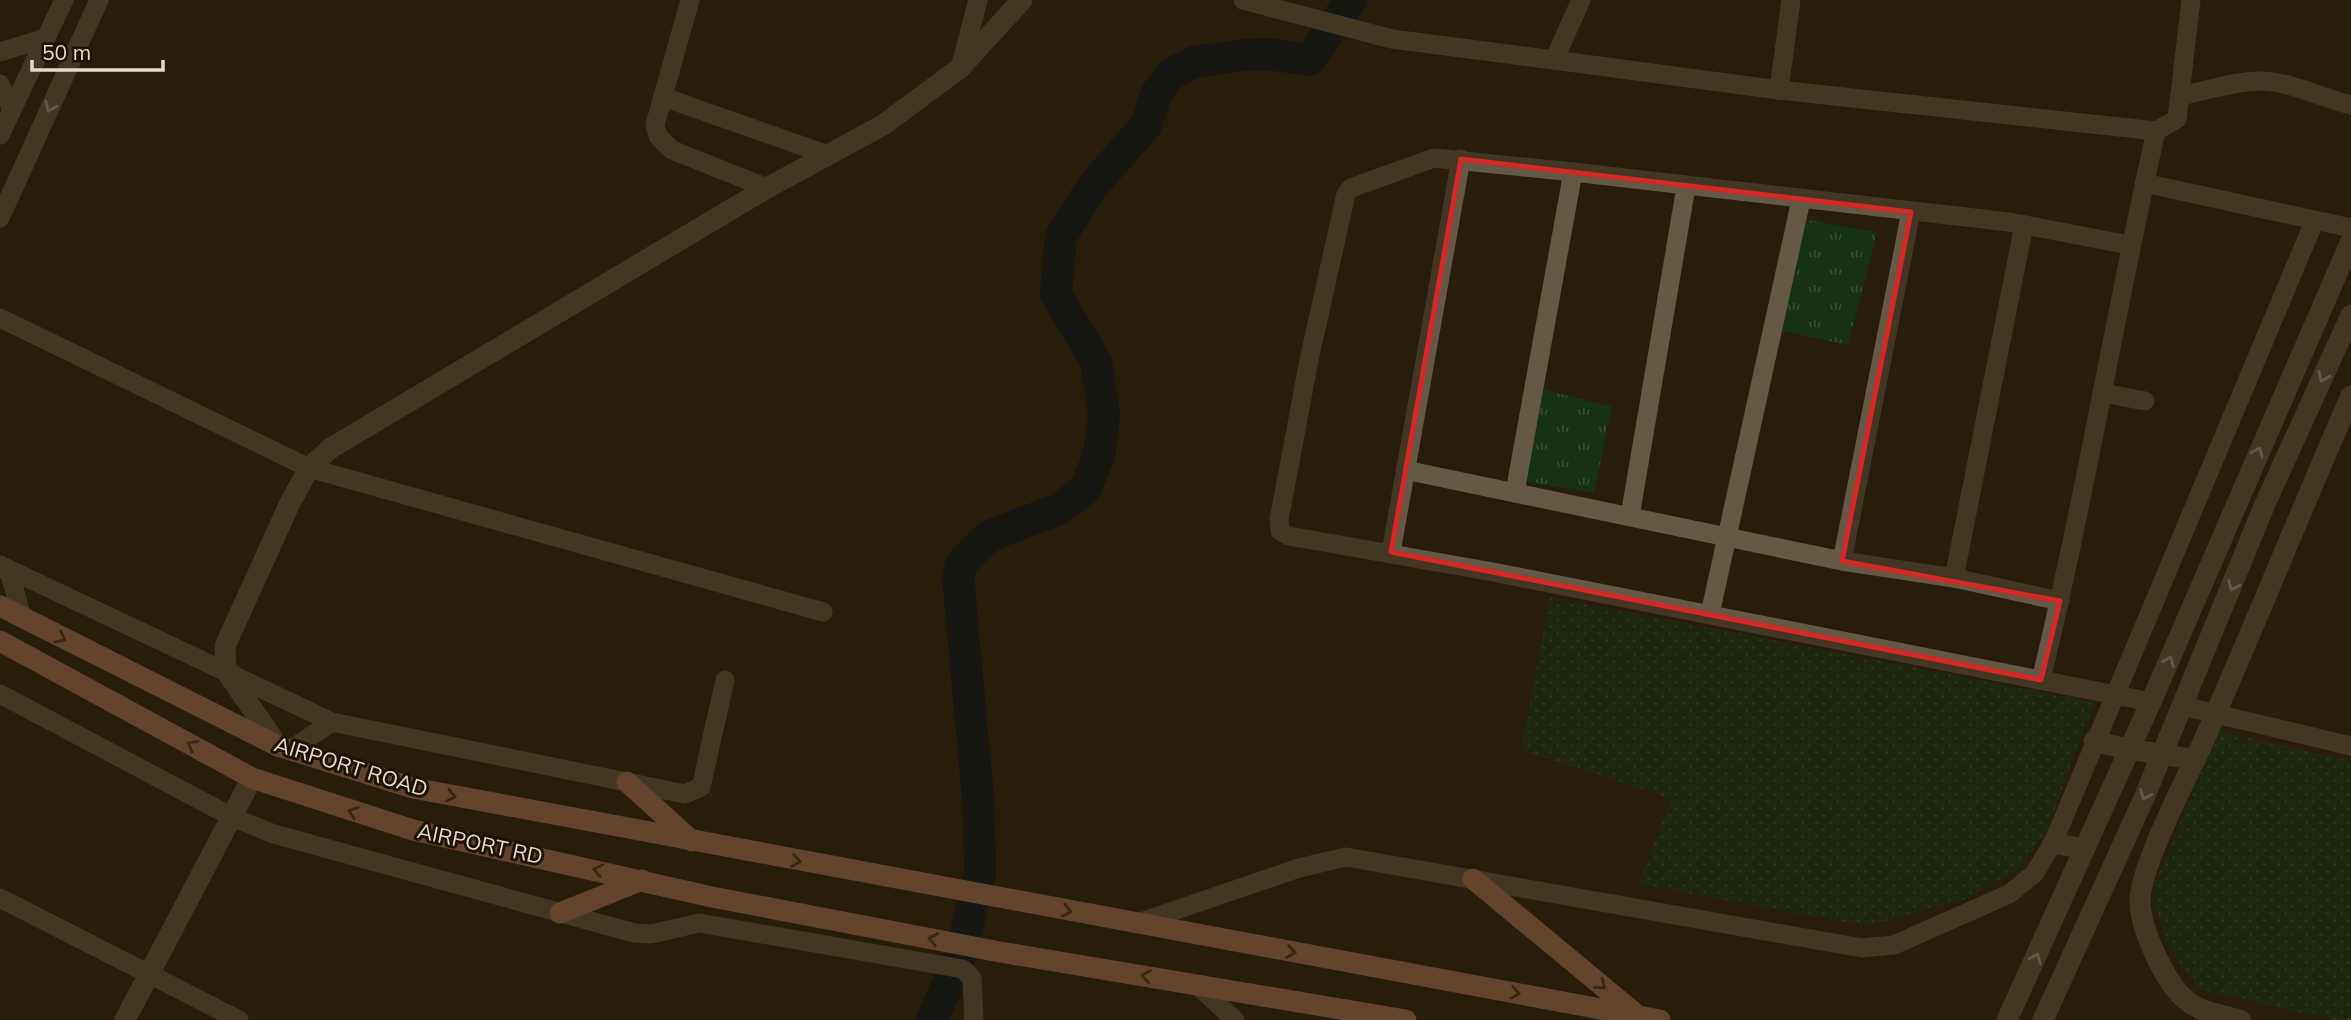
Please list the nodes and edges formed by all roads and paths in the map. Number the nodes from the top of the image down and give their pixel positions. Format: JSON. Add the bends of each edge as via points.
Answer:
{"nodes":[{"id":1,"x":64,"y":0,"type":"edge"},
{"id":2,"x":99,"y":0,"type":"edge"},
{"id":3,"x":690,"y":0,"type":"edge"},
{"id":4,"x":978,"y":0,"type":"edge"},
{"id":5,"x":1022,"y":0,"type":"edge"},
{"id":6,"x":1243,"y":0,"type":"edge"},
{"id":7,"x":1581,"y":0,"type":"edge"},
{"id":8,"x":1791,"y":0,"type":"edge"},
{"id":9,"x":2191,"y":0,"type":"edge"},
{"id":10,"x":46,"y":38,"type":"junction"},
{"id":11,"x":0,"y":52,"type":"edge"},
{"id":12,"x":1554,"y":60,"type":"junction"},
{"id":13,"x":960,"y":68,"type":"junction"},
{"id":14,"x":0,"y":83,"type":"edge"},
{"id":15,"x":1779,"y":90,"type":"junction"},
{"id":16,"x":2180,"y":96,"type":"junction"},
{"id":17,"x":663,"y":97,"type":"junction"},
{"id":18,"x":2351,"y":105,"type":"edge"},
{"id":19,"x":12,"y":109,"type":"junction"},
{"id":20,"x":2156,"y":131,"type":"junction"},
{"id":21,"x":0,"y":135,"type":"edge"},
{"id":22,"x":828,"y":155,"type":"junction"},
{"id":23,"x":1461,"y":159,"type":"junction"},
{"id":24,"x":1573,"y":172,"type":"junction"},
{"id":25,"x":2144,"y":183,"type":"junction"},
{"id":26,"x":1686,"y":187,"type":"junction"},
{"id":27,"x":767,"y":188,"type":"junction"},
{"id":28,"x":1801,"y":200,"type":"junction"},
{"id":29,"x":1911,"y":212,"type":"junction"},
{"id":30,"x":0,"y":218,"type":"edge"},
{"id":31,"x":2314,"y":222,"type":"junction"},
{"id":32,"x":2024,"y":225,"type":"junction"},
{"id":33,"x":2351,"y":228,"type":"edge"},
{"id":34,"x":2351,"y":241,"type":"edge"},
{"id":35,"x":2129,"y":245,"type":"junction"},
{"id":36,"x":2351,"y":314,"type":"edge"},
{"id":37,"x":0,"y":317,"type":"edge"},
{"id":38,"x":2103,"y":393,"type":"junction"},
{"id":39,"x":2351,"y":396,"type":"edge"},
{"id":40,"x":2145,"y":401,"type":"dead end"},
{"id":41,"x":309,"y":468,"type":"junction"},
{"id":42,"x":1405,"y":470,"type":"junction"},
{"id":43,"x":1515,"y":492,"type":"junction"},
{"id":44,"x":1630,"y":516,"type":"junction"},
{"id":45,"x":1726,"y":537,"type":"junction"},
{"id":46,"x":1391,"y":552,"type":"junction"},
{"id":47,"x":1842,"y":561,"type":"junction"},
{"id":48,"x":1,"y":565,"type":"edge"},
{"id":49,"x":1954,"y":578,"type":"junction"},
{"id":50,"x":2060,"y":601,"type":"junction"},
{"id":51,"x":0,"y":606,"type":"edge"},
{"id":52,"x":823,"y":612,"type":"dead end"},
{"id":53,"x":1710,"y":614,"type":"junction"},
{"id":54,"x":22,"y":618,"type":"junction"},
{"id":55,"x":0,"y":640,"type":"edge"},
{"id":56,"x":226,"y":671,"type":"junction"},
{"id":57,"x":725,"y":680,"type":"dead end"},
{"id":58,"x":2041,"y":680,"type":"junction"},
{"id":59,"x":0,"y":694,"type":"edge"},
{"id":60,"x":2112,"y":696,"type":"junction"},
{"id":61,"x":2151,"y":702,"type":"junction"},
{"id":62,"x":2183,"y":706,"type":"junction"},
{"id":63,"x":2215,"y":714,"type":"junction"},
{"id":64,"x":332,"y":722,"type":"junction"},
{"id":65,"x":2094,"y":741,"type":"junction"},
{"id":66,"x":2351,"y":746,"type":"edge"},
{"id":67,"x":284,"y":748,"type":"junction"},
{"id":68,"x":2129,"y":751,"type":"junction"},
{"id":69,"x":2163,"y":753,"type":"junction"},
{"id":70,"x":2195,"y":760,"type":"junction"},
{"id":71,"x":252,"y":778,"type":"junction"},
{"id":72,"x":627,"y":782,"type":"junction"},
{"id":73,"x":232,"y":817,"type":"junction"},
{"id":74,"x":693,"y":842,"type":"junction"},
{"id":75,"x":2053,"y":843,"type":"junction"},
{"id":76,"x":2084,"y":849,"type":"junction"},
{"id":77,"x":2116,"y":859,"type":"junction"},
{"id":78,"x":2147,"y":871,"type":"junction"},
{"id":79,"x":1473,"y":878,"type":"junction"},
{"id":80,"x":642,"y":880,"type":"junction"},
{"id":81,"x":0,"y":898,"type":"edge"},
{"id":82,"x":560,"y":913,"type":"junction"},
{"id":83,"x":1135,"y":924,"type":"junction"},
{"id":84,"x":149,"y":972,"type":"junction"},
{"id":85,"x":1196,"y":984,"type":"junction"},
{"id":86,"x":1638,"y":1016,"type":"junction"},
{"id":87,"x":125,"y":1020,"type":"edge"},
{"id":88,"x":239,"y":1020,"type":"edge"},
{"id":89,"x":974,"y":1020,"type":"edge"},
{"id":90,"x":1235,"y":1020,"type":"edge"},
{"id":91,"x":1406,"y":1020,"type":"edge"},
{"id":92,"x":1660,"y":1020,"type":"edge"},
{"id":93,"x":2007,"y":1020,"type":"edge"},
{"id":94,"x":2043,"y":1020,"type":"edge"},
{"id":95,"x":2240,"y":1020,"type":"edge"}],
"edges":[{"from":1,"to":10,"type":"street"},
{"from":2,"to":30,"type":"street","one_way":true},
{"from":3,"to":17,"type":"street"},
{"from":4,"to":13,"type":"street"},
{"from":5,"to":13,"type":"street"},
{"from":6,"to":12,"type":"street","via":[[1392,38]]},
{"from":7,"to":12,"type":"street"},
{"from":8,"to":15,"type":"street"},
{"from":9,"to":16,"type":"street"},
{"from":10,"to":11,"type":"street"},
{"from":10,"to":19,"type":"street"},
{"from":12,"to":15,"type":"street"},
{"from":13,"to":22,"type":"street","via":[[883,125]]},
{"from":14,"to":19,"type":"street"},
{"from":15,"to":20,"type":"street"},
{"from":16,"to":18,"type":"street","via":[[2261,81],[2294,86]]},
{"from":16,"to":20,"type":"street","via":[[2177,119]]},
{"from":17,"to":22,"type":"street"},
{"from":17,"to":27,"type":"street","via":[[655,125],[663,144]]},
{"from":19,"to":21,"type":"street"},
{"from":20,"to":25,"type":"street"},
{"from":22,"to":27,"type":"street"},
{"from":23,"to":24,"type":"street"},
{"from":23,"to":42,"type":"street"},
{"from":23,"to":46,"type":"street","via":[[1420,162],[1351,188],[1346,194],[1279,520],[1280,531],[1289,536]]},
{"from":24,"to":26,"type":"street"},
{"from":24,"to":43,"type":"street"},
{"from":25,"to":31,"type":"street"},
{"from":25,"to":35,"type":"street"},
{"from":26,"to":28,"type":"street"},
{"from":26,"to":44,"type":"street"},
{"from":27,"to":41,"type":"street","via":[[356,432]]},
{"from":28,"to":29,"type":"street"},
{"from":28,"to":45,"type":"street"},
{"from":29,"to":32,"type":"street"},
{"from":29,"to":47,"type":"street"},
{"from":31,"to":33,"type":"street"},
{"from":31,"to":60,"type":"street"},
{"from":32,"to":35,"type":"street"},
{"from":32,"to":49,"type":"street"},
{"from":61,"to":34,"type":"street","one_way":true},
{"from":35,"to":38,"type":"street"},
{"from":36,"to":62,"type":"street","one_way":true,"via":[[2265,504]]},
{"from":37,"to":41,"type":"street"},
{"from":38,"to":40,"type":"street"},
{"from":38,"to":50,"type":"street"},
{"from":39,"to":63,"type":"street"},
{"from":41,"to":52,"type":"street"},
{"from":41,"to":56,"type":"street","via":[[229,633],[223,660]]},
{"from":42,"to":43,"type":"street"},
{"from":42,"to":46,"type":"street"},
{"from":43,"to":44,"type":"street"},
{"from":44,"to":45,"type":"street"},
{"from":45,"to":47,"type":"street"},
{"from":45,"to":53,"type":"street"},
{"from":46,"to":53,"type":"street"},
{"from":47,"to":49,"type":"street"},
{"from":48,"to":54,"type":"street","via":[[10,574]]},
{"from":48,"to":56,"type":"street"},
{"from":49,"to":50,"type":"street"},
{"from":50,"to":58,"type":"street"},
{"from":51,"to":54,"type":"main road","name":"AIRPORT ROAD"},
{"from":53,"to":58,"type":"street"},
{"from":54,"to":67,"type":"main road","name":"AIRPORT ROAD","one_way":true},
{"from":71,"to":55,"type":"main road","name":"AIRPORT RD","one_way":true},
{"from":56,"to":64,"type":"street"},
{"from":56,"to":67,"type":"street"},
{"from":57,"to":72,"type":"street","via":[[701,787],[685,794]]},
{"from":58,"to":60,"type":"street"},
{"from":59,"to":73,"type":"street"},
{"from":60,"to":61,"type":"street"},
{"from":60,"to":65,"type":"street"},
{"from":61,"to":68,"type":"street"},
{"from":62,"to":63,"type":"street"},
{"from":62,"to":69,"type":"street"},
{"from":63,"to":66,"type":"street"},
{"from":63,"to":70,"type":"street"},
{"from":64,"to":67,"type":"street"},
{"from":64,"to":72,"type":"street"},
{"from":65,"to":68,"type":"street"},
{"from":65,"to":75,"type":"street"},
{"from":67,"to":74,"type":"main road","name":"AIRPORT ROAD","one_way":true,"via":[[413,788]]},
{"from":68,"to":69,"type":"street"},
{"from":68,"to":76,"type":"street"},
{"from":69,"to":70,"type":"street"},
{"from":69,"to":77,"type":"street","one_way":true},
{"from":70,"to":78,"type":"street"},
{"from":71,"to":73,"type":"street"},
{"from":80,"to":71,"type":"main road","name":"AIRPORT RD","one_way":true,"via":[[413,830]]},
{"from":72,"to":74,"type":"main road"},
{"from":73,"to":82,"type":"street","via":[[297,842]]},
{"from":73,"to":84,"type":"street"},
{"from":74,"to":83,"type":"main road","name":"AIRPORT ROAD","one_way":true},
{"from":75,"to":76,"type":"street"},
{"from":75,"to":79,"type":"street","via":[[2034,874],[2009,894],[1894,945],[1862,948]]},
{"from":93,"to":76,"type":"street","one_way":true},
{"from":77,"to":78,"type":"street"},
{"from":77,"to":94,"type":"street"},
{"from":78,"to":95,"type":"street","via":[[2140,916],[2172,984],[2185,1000],[2205,1012]]},
{"from":79,"to":83,"type":"street","via":[[1372,860],[1328,859]]},
{"from":79,"to":86,"type":"main road","one_way":true},
{"from":80,"to":82,"type":"main road"},
{"from":85,"to":80,"type":"main road","name":"AIRPORT RD","one_way":true,"via":[[1000,952]]},
{"from":81,"to":84,"type":"street"},
{"from":82,"to":89,"type":"street","via":[[644,934],[690,923],[963,969],[972,978]]},
{"from":83,"to":86,"type":"main road","name":"AIRPORT ROAD","one_way":true},
{"from":84,"to":87,"type":"street"},
{"from":84,"to":88,"type":"street"},
{"from":85,"to":90,"type":"street"},
{"from":85,"to":91,"type":"main road","name":"AIRPORT RD"},
{"from":86,"to":92,"type":"main road","name":"AIRPORT ROAD"}]}
